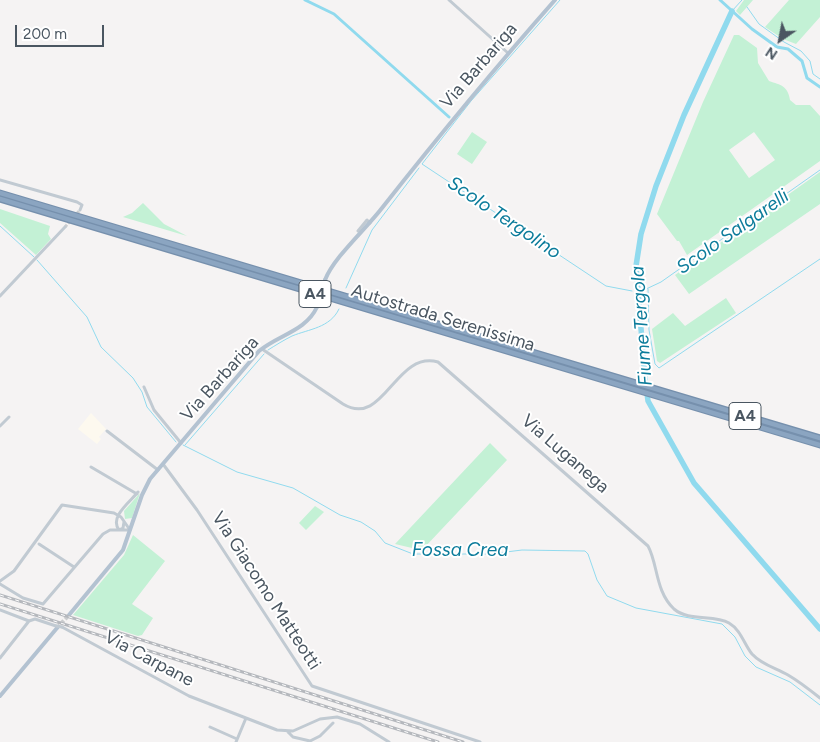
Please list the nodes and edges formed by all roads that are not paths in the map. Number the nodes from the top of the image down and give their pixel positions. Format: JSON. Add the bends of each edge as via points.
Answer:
{"nodes":[{"id":1,"x":449,"y":0,"type":"edge"},
{"id":2,"x":555,"y":0,"type":"edge"},
{"id":3,"x":508,"y":53,"type":"junction"},
{"id":4,"x":0,"y":180,"type":"edge"},
{"id":5,"x":0,"y":193,"type":"edge"},
{"id":6,"x":0,"y":199,"type":"edge"},
{"id":7,"x":80,"y":210,"type":"dead end"},
{"id":8,"x":370,"y":222,"type":"junction"},
{"id":9,"x":65,"y":227,"type":"tunnel mouth"},
{"id":10,"x":358,"y":232,"type":"dead end"},
{"id":11,"x":0,"y":296,"type":"edge"},
{"id":12,"x":262,"y":348,"type":"junction"},
{"id":13,"x":144,"y":387,"type":"dead end"},
{"id":14,"x":9,"y":418,"type":"dead end"},
{"id":15,"x":0,"y":426,"type":"edge"},
{"id":16,"x":107,"y":431,"type":"dead end"},
{"id":17,"x":820,"y":438,"type":"edge"},
{"id":18,"x":181,"y":443,"type":"junction"},
{"id":19,"x":820,"y":445,"type":"edge"},
{"id":20,"x":163,"y":464,"type":"junction"},
{"id":21,"x":91,"y":467,"type":"dead end"},
{"id":22,"x":158,"y":470,"type":"junction"},
{"id":23,"x":118,"y":515,"type":"junction"},
{"id":24,"x":135,"y":518,"type":"junction"},
{"id":25,"x":124,"y":521,"type":"junction"},
{"id":26,"x":131,"y":530,"type":"junction"},
{"id":27,"x":119,"y":531,"type":"junction"},
{"id":28,"x":39,"y":544,"type":"dead end"},
{"id":29,"x":126,"y":544,"type":"junction"},
{"id":30,"x":74,"y":567,"type":"junction"},
{"id":31,"x":0,"y":583,"type":"edge"},
{"id":32,"x":0,"y":610,"type":"edge"},
{"id":33,"x":69,"y":615,"type":"tunnel mouth"},
{"id":34,"x":29,"y":621,"type":"junction"},
{"id":35,"x":58,"y":627,"type":"junction"},
{"id":36,"x":0,"y":658,"type":"edge"},
{"id":37,"x":0,"y":696,"type":"edge"},
{"id":38,"x":820,"y":698,"type":"edge"},
{"id":39,"x":246,"y":718,"type":"junction"},
{"id":40,"x":332,"y":724,"type":"dead end"},
{"id":41,"x":210,"y":727,"type":"dead end"},
{"id":42,"x":288,"y":732,"type":"junction"},
{"id":43,"x":237,"y":741,"type":"edge"},
{"id":44,"x":310,"y":742,"type":"edge"},
{"id":45,"x":389,"y":742,"type":"edge"},
{"id":46,"x":480,"y":742,"type":"edge"}],
"edges":[{"from":1,"to":3,"type":"street"},
{"from":2,"to":3,"type":"main road","name":"Via Barbariga"},
{"from":3,"to":8,"type":"main road","name":"Via Barbariga"},
{"from":4,"to":7,"type":"street","via":[[77,202],[82,205]]},
{"from":5,"to":17,"type":"highway","name":"Autostrada Serenissima","number":"A4"},
{"from":6,"to":19,"type":"highway","name":"Autostrada Serenissima","number":"A4"},
{"from":8,"to":10,"type":"street","name":"Via Barbariga","via":[[367,220]]},
{"from":8,"to":12,"type":"main road","name":"Via Barbariga","bridge":true,"via":[[331,268],[312,317]]},
{"from":9,"to":11,"type":"street"},
{"from":12,"to":18,"type":"main road","name":"Via Barbariga"},
{"from":12,"to":38,"type":"street","name":"Via Luganega","via":[[348,407],[358,410],[372,405],[413,364],[429,359],[438,362],[648,546],[659,584],[674,609],[730,624],[740,633],[752,653],[766,665],[793,678]]},
{"from":13,"to":18,"type":"street","via":[[154,410]]},
{"from":14,"to":15,"type":"street"},
{"from":16,"to":22,"type":"street"},
{"from":18,"to":20,"type":"main road","name":"Via Barbariga"},
{"from":20,"to":22,"type":"main road","name":"Via Barbariga"},
{"from":20,"to":46,"type":"street","name":"Via Giacomo Matteotti","via":[[197,510],[312,686]]},
{"from":21,"to":23,"type":"street","via":[[138,492]]},
{"from":22,"to":24,"type":"main road","name":"Via Barbariga","via":[[146,486]]},
{"from":23,"to":25,"type":"street"},
{"from":23,"to":27,"type":"street","via":[[114,522]]},
{"from":23,"to":31,"type":"street","via":[[62,505],[14,572]]},
{"from":24,"to":25,"type":"street"},
{"from":24,"to":26,"type":"main road","name":"Via Barbariga"},
{"from":25,"to":26,"type":"street"},
{"from":25,"to":27,"type":"street"},
{"from":26,"to":27,"type":"street"},
{"from":26,"to":29,"type":"main road","name":"Via Barbariga"},
{"from":27,"to":29,"type":"street"},
{"from":27,"to":30,"type":"street","via":[[110,530],[103,534]]},
{"from":28,"to":30,"type":"street"},
{"from":29,"to":33,"type":"main road","name":"Via Barbariga","via":[[118,558]]},
{"from":30,"to":31,"type":"street","via":[[43,604],[23,598]]},
{"from":32,"to":34,"type":"street","name":"Via Carpane"},
{"from":34,"to":35,"type":"street","name":"Via Carpane","via":[[35,619]]},
{"from":34,"to":36,"type":"street"},
{"from":35,"to":37,"type":"main road"},
{"from":35,"to":39,"type":"street","name":"Via Carpane","via":[[184,694]]},
{"from":39,"to":42,"type":"street","name":"Via Carpane"},
{"from":39,"to":43,"type":"street"},
{"from":40,"to":44,"type":"street","name":"Via Carpane"},
{"from":41,"to":43,"type":"street"},
{"from":42,"to":44,"type":"street","name":"Via Carpane"},
{"from":42,"to":45,"type":"street","via":[[320,719],[337,718],[360,724]]}]}
